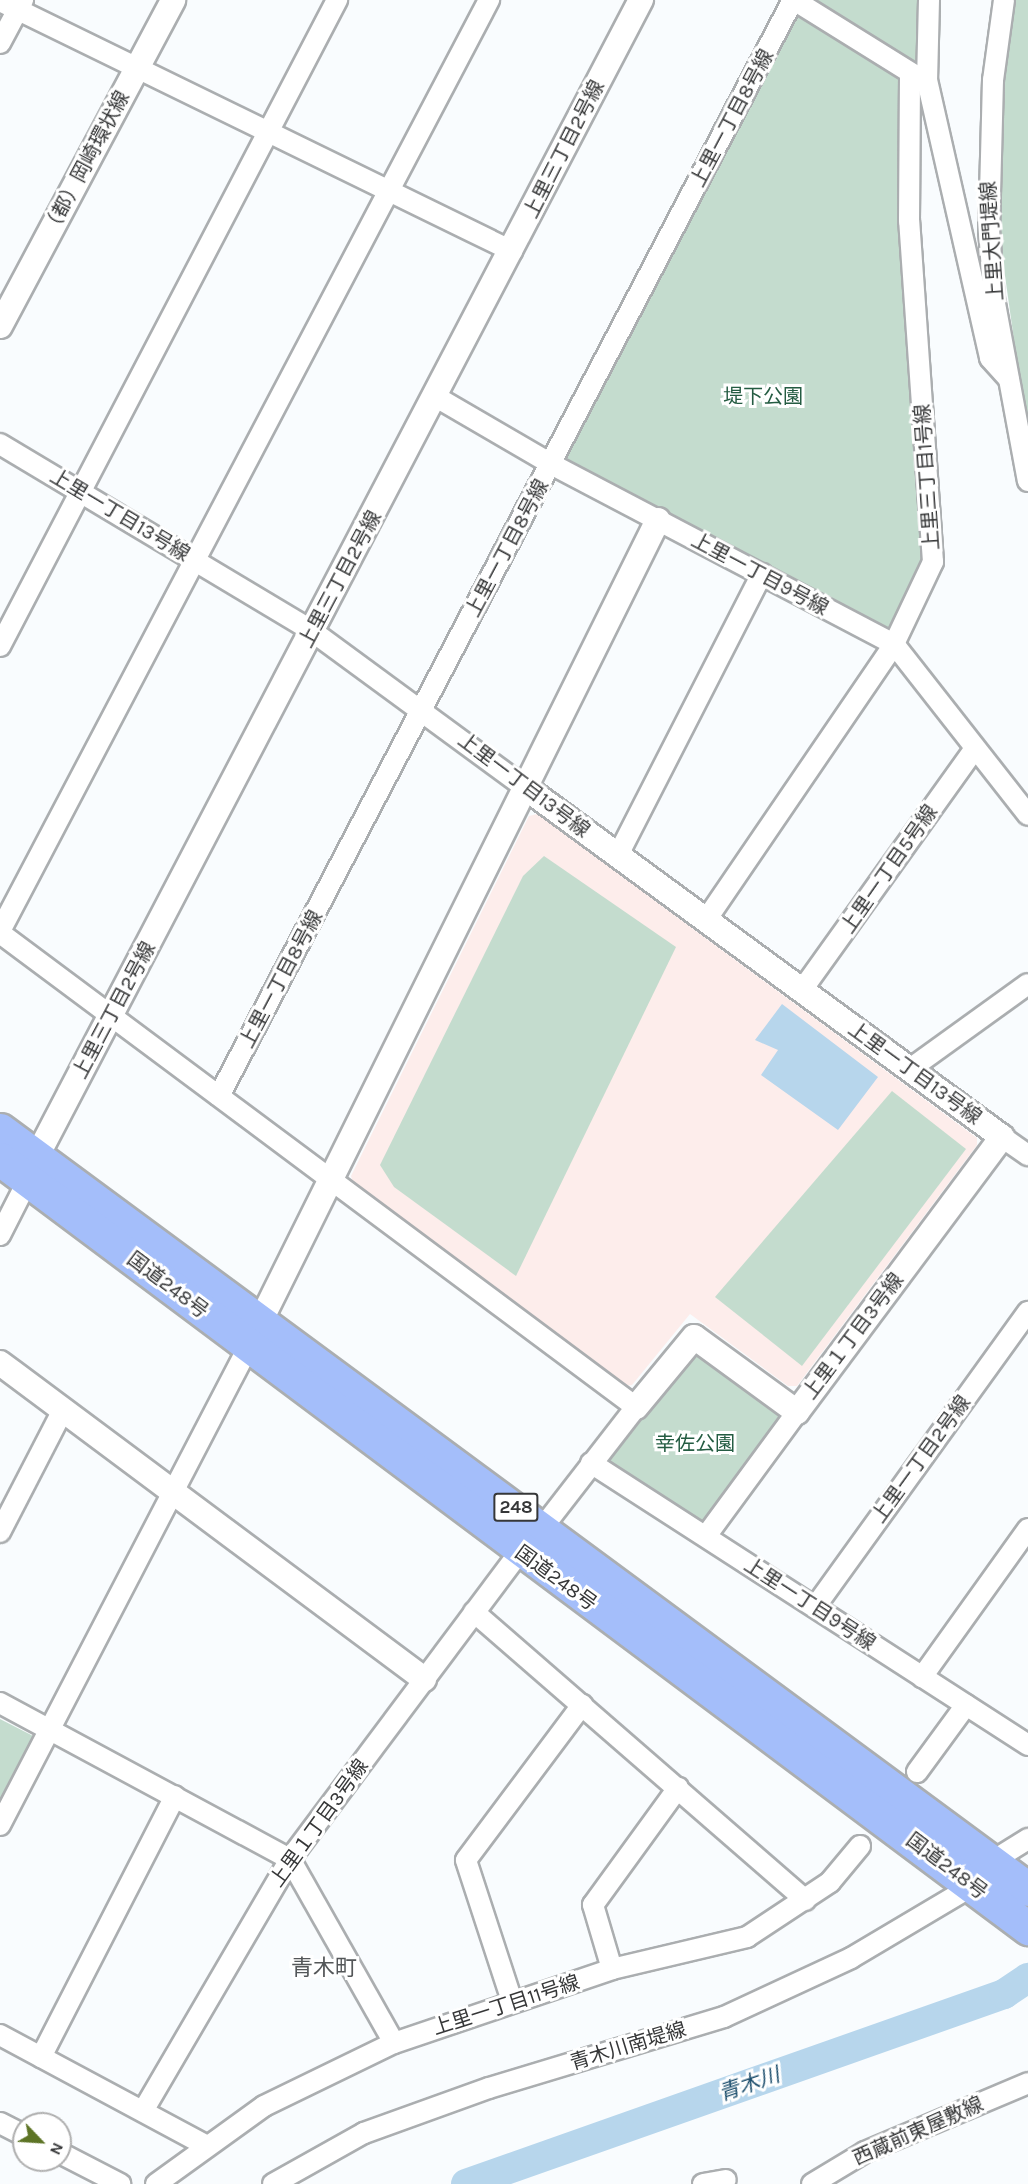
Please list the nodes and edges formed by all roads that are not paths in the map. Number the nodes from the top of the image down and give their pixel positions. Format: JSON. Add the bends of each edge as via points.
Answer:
{"nodes":[{"id":1,"x":173,"y":0,"type":"edge"},
{"id":2,"x":337,"y":0,"type":"edge"},
{"id":3,"x":489,"y":0,"type":"edge"},
{"id":4,"x":641,"y":0,"type":"edge"},
{"id":5,"x":793,"y":0,"type":"edge"},
{"id":6,"x":929,"y":0,"type":"edge"},
{"id":7,"x":1004,"y":0,"type":"edge"},
{"id":8,"x":0,"y":1,"type":"edge"},
{"id":9,"x":21,"y":5,"type":"edge"},
{"id":10,"x":0,"y":43,"type":"edge"},
{"id":11,"x":137,"y":67,"type":"junction"},
{"id":12,"x":919,"y":78,"type":"junction"},
{"id":13,"x":269,"y":131,"type":"junction"},
{"id":14,"x":388,"y":191,"type":"junction"},
{"id":15,"x":512,"y":251,"type":"junction"},
{"id":16,"x":0,"y":326,"type":"edge"},
{"id":17,"x":1009,"y":379,"type":"junction"},
{"id":18,"x":436,"y":397,"type":"junction"},
{"id":19,"x":0,"y":444,"type":"edge"},
{"id":20,"x":551,"y":464,"type":"junction"},
{"id":21,"x":1028,"y":481,"type":"edge"},
{"id":22,"x":81,"y":492,"type":"junction"},
{"id":23,"x":658,"y":520,"type":"junction"},
{"id":24,"x":195,"y":560,"type":"junction"},
{"id":25,"x":762,"y":574,"type":"junction"},
{"id":26,"x":312,"y":631,"type":"junction"},
{"id":27,"x":894,"y":644,"type":"junction"},
{"id":28,"x":0,"y":646,"type":"edge"},
{"id":29,"x":422,"y":709,"type":"junction"},
{"id":30,"x":975,"y":748,"type":"junction"},
{"id":31,"x":526,"y":788,"type":"junction"},
{"id":32,"x":1028,"y":815,"type":"edge"},
{"id":33,"x":618,"y":855,"type":"junction"},
{"id":34,"x":706,"y":920,"type":"junction"},
{"id":35,"x":0,"y":932,"type":"edge"},
{"id":36,"x":802,"y":990,"type":"junction"},
{"id":37,"x":1023,"y":994,"type":"edge"},
{"id":38,"x":111,"y":1015,"type":"junction"},
{"id":39,"x":910,"y":1069,"type":"junction"},
{"id":40,"x":219,"y":1096,"type":"junction"},
{"id":41,"x":0,"y":1130,"type":"edge"},
{"id":42,"x":1002,"y":1137,"type":"junction"},
{"id":43,"x":1028,"y":1155,"type":"edge"},
{"id":44,"x":0,"y":1159,"type":"edge"},
{"id":45,"x":32,"y":1169,"type":"junction"},
{"id":46,"x":332,"y":1180,"type":"junction"},
{"id":47,"x":0,"y":1234,"type":"edge"},
{"id":48,"x":1028,"y":1312,"type":"edge"},
{"id":49,"x":255,"y":1333,"type":"junction"},
{"id":50,"x":0,"y":1363,"type":"edge"},
{"id":51,"x":636,"y":1407,"type":"junction"},
{"id":52,"x":63,"y":1410,"type":"junction"},
{"id":53,"x":796,"y":1412,"type":"junction"},
{"id":54,"x":591,"y":1462,"type":"junction"},
{"id":55,"x":175,"y":1492,"type":"junction"},
{"id":56,"x":543,"y":1527,"type":"junction"},
{"id":57,"x":1028,"y":1529,"type":"edge"},
{"id":58,"x":0,"y":1532,"type":"edge"},
{"id":59,"x":706,"y":1536,"type":"junction"},
{"id":60,"x":520,"y":1551,"type":"junction"},
{"id":61,"x":815,"y":1607,"type":"junction"},
{"id":62,"x":474,"y":1612,"type":"junction"},
{"id":63,"x":921,"y":1677,"type":"junction"},
{"id":64,"x":424,"y":1679,"type":"junction"},
{"id":65,"x":0,"y":1703,"type":"edge"},
{"id":66,"x":582,"y":1705,"type":"junction"},
{"id":67,"x":966,"y":1705,"type":"junction"},
{"id":68,"x":50,"y":1730,"type":"junction"},
{"id":69,"x":1028,"y":1745,"type":"edge"},
{"id":70,"x":917,"y":1772,"type":"dead end"},
{"id":71,"x":678,"y":1788,"type":"junction"},
{"id":72,"x":175,"y":1796,"type":"junction"},
{"id":73,"x":0,"y":1825,"type":"edge"},
{"id":74,"x":1028,"y":1839,"type":"edge"},
{"id":75,"x":861,"y":1846,"type":"dead end"},
{"id":76,"x":290,"y":1859,"type":"junction"},
{"id":77,"x":982,"y":1874,"type":"junction"},
{"id":78,"x":805,"y":1900,"type":"junction"},
{"id":79,"x":1021,"y":1910,"type":"edge"},
{"id":80,"x":612,"y":1969,"type":"junction"},
{"id":81,"x":513,"y":2001,"type":"junction"},
{"id":82,"x":0,"y":2035,"type":"edge"},
{"id":83,"x":394,"y":2043,"type":"junction"},
{"id":84,"x":42,"y":2057,"type":"junction"},
{"id":85,"x":1028,"y":2083,"type":"edge"},
{"id":86,"x":143,"y":2111,"type":"junction"},
{"id":87,"x":205,"y":2145,"type":"junction"},
{"id":88,"x":72,"y":2160,"type":"edge"},
{"id":89,"x":726,"y":2180,"type":"dead end"},
{"id":90,"x":120,"y":2184,"type":"edge"},
{"id":91,"x":156,"y":2184,"type":"edge"},
{"id":92,"x":273,"y":2184,"type":"edge"},
{"id":93,"x":703,"y":2184,"type":"edge"},
{"id":94,"x":812,"y":2184,"type":"edge"}],
"edges":[{"from":1,"to":11,"type":"street","name":"（都）岡崎環状線"},
{"from":2,"to":13,"type":"street"},
{"from":3,"to":14,"type":"street"},
{"from":4,"to":15,"type":"street","name":"上里三丁目2号線"},
{"from":5,"to":12,"type":"street"},
{"from":5,"to":20,"type":"street","name":"上里一丁目8号線"},
{"from":6,"to":12,"type":"street","name":"上里三丁目1号線"},
{"from":7,"to":17,"type":"street","name":"上里大門堤線","via":[[987,181],[994,298]]},
{"from":8,"to":9,"type":"street"},
{"from":9,"to":10,"type":"street"},
{"from":9,"to":11,"type":"street"},
{"from":11,"to":13,"type":"street"},
{"from":11,"to":16,"type":"street","name":"（都）岡崎環状線"},
{"from":12,"to":17,"type":"street","via":[[990,358]]},
{"from":12,"to":27,"type":"street","name":"上里三丁目1号線","via":[[909,221],[933,562]]},
{"from":13,"to":14,"type":"street"},
{"from":13,"to":22,"type":"street"},
{"from":14,"to":15,"type":"street"},
{"from":14,"to":24,"type":"street"},
{"from":15,"to":18,"type":"street","name":"上里三丁目2号線"},
{"from":17,"to":21,"type":"street","name":"上里大門堤線"},
{"from":18,"to":20,"type":"street","name":"上里一丁目9号線"},
{"from":18,"to":26,"type":"street","name":"上里三丁目2号線"},
{"from":19,"to":22,"type":"street","name":"上里一丁目13号線"},
{"from":20,"to":23,"type":"street","name":"上里一丁目9号線"},
{"from":20,"to":29,"type":"street","name":"上里一丁目8号線"},
{"from":22,"to":24,"type":"street","name":"上里一丁目13号線"},
{"from":22,"to":28,"type":"street"},
{"from":23,"to":25,"type":"street","name":"上里一丁目9号線"},
{"from":23,"to":31,"type":"street"},
{"from":24,"to":26,"type":"street","name":"上里一丁目13号線"},
{"from":24,"to":35,"type":"street"},
{"from":25,"to":27,"type":"street","name":"上里一丁目9号線"},
{"from":25,"to":33,"type":"street"},
{"from":26,"to":29,"type":"street","name":"上里一丁目13号線"},
{"from":26,"to":38,"type":"street","name":"上里三丁目2号線"},
{"from":27,"to":30,"type":"street","name":"上里一丁目9号線"},
{"from":27,"to":34,"type":"street","name":"上里三丁目1号線"},
{"from":29,"to":31,"type":"street","name":"上里一丁目13号線"},
{"from":29,"to":40,"type":"street","name":"上里一丁目8号線"},
{"from":30,"to":32,"type":"street","name":"上里一丁目9号線"},
{"from":30,"to":36,"type":"street","name":"上里一丁目5号線"},
{"from":31,"to":33,"type":"street","name":"上里一丁目13号線"},
{"from":31,"to":46,"type":"street"},
{"from":33,"to":34,"type":"street","name":"上里一丁目13号線"},
{"from":34,"to":36,"type":"street","name":"上里一丁目13号線"},
{"from":35,"to":38,"type":"street"},
{"from":36,"to":39,"type":"street","name":"上里一丁目13号線"},
{"from":37,"to":39,"type":"street"},
{"from":38,"to":40,"type":"street"},
{"from":38,"to":45,"type":"street","name":"上里三丁目2号線"},
{"from":39,"to":42,"type":"street","name":"上里一丁目13号線"},
{"from":40,"to":46,"type":"street"},
{"from":41,"to":45,"type":"highway","name":"国道248号","number":"248"},
{"from":42,"to":43,"type":"street","name":"上里一丁目13号線"},
{"from":42,"to":53,"type":"street","name":"上里１丁目3号線"},
{"from":44,"to":45,"type":"highway","name":"国道248号","number":"248"},
{"from":45,"to":47,"type":"street","name":"上里三丁目2号線"},
{"from":45,"to":49,"type":"highway","name":"国道248号","number":"248"},
{"from":46,"to":49,"type":"street"},
{"from":46,"to":51,"type":"street"},
{"from":48,"to":61,"type":"street","name":"上里一丁目2号線"},
{"from":49,"to":55,"type":"street"},
{"from":49,"to":56,"type":"highway","name":"国道248号","number":"248"},
{"from":49,"to":60,"type":"highway","name":"国道248号","number":"248"},
{"from":50,"to":52,"type":"street"},
{"from":51,"to":53,"type":"street","name":"上里１丁目3号線","via":[[694,1337]]},
{"from":51,"to":54,"type":"street","name":"上里１丁目3号線"},
{"from":52,"to":55,"type":"street"},
{"from":52,"to":58,"type":"street"},
{"from":53,"to":59,"type":"street"},
{"from":54,"to":56,"type":"street","name":"上里１丁目3号線"},
{"from":54,"to":59,"type":"street","name":"上里一丁目9号線"},
{"from":55,"to":64,"type":"street"},
{"from":55,"to":68,"type":"street"},
{"from":56,"to":77,"type":"highway","name":"国道248号","number":"248"},
{"from":57,"to":63,"type":"street"},
{"from":59,"to":61,"type":"street","name":"上里一丁目9号線"},
{"from":60,"to":62,"type":"street","name":"上里１丁目3号線"},
{"from":60,"to":77,"type":"highway","name":"国道248号","number":"248"},
{"from":61,"to":63,"type":"street","name":"上里一丁目9号線"},
{"from":62,"to":64,"type":"street","name":"上里１丁目3号線"},
{"from":62,"to":66,"type":"street"},
{"from":63,"to":67,"type":"street","name":"上里一丁目9号線"},
{"from":64,"to":76,"type":"street","name":"上里１丁目3号線"},
{"from":65,"to":68,"type":"street"},
{"from":66,"to":71,"type":"street"},
{"from":66,"to":81,"type":"street","via":[[466,1860]]},
{"from":67,"to":69,"type":"street","name":"上里一丁目9号線"},
{"from":67,"to":70,"type":"street"},
{"from":68,"to":72,"type":"street"},
{"from":68,"to":73,"type":"street"},
{"from":71,"to":78,"type":"street"},
{"from":71,"to":80,"type":"street","via":[[593,1905]]},
{"from":72,"to":76,"type":"street"},
{"from":72,"to":84,"type":"street"},
{"from":74,"to":77,"type":"street"},
{"from":75,"to":78,"type":"street","name":"上里一丁目11号線","via":[[830,1882]]},
{"from":76,"to":83,"type":"street"},
{"from":76,"to":86,"type":"street","name":"上里１丁目3号線"},
{"from":77,"to":79,"type":"highway","name":"国道248号","number":"248"},
{"from":77,"to":92,"type":"street","name":"青木川南堤線","via":[[860,1953],[733,2013],[489,2088],[364,2133]]},
{"from":78,"to":80,"type":"street","name":"上里一丁目11号線","via":[[747,1937]]},
{"from":80,"to":81,"type":"street","name":"上里一丁目11号線"},
{"from":81,"to":83,"type":"street","name":"上里一丁目11号線"},
{"from":82,"to":84,"type":"street"},
{"from":83,"to":87,"type":"street","name":"上里一丁目11号線","via":[[264,2106]]},
{"from":84,"to":86,"type":"street"},
{"from":85,"to":94,"type":"street","name":"西蔵前東屋敷線","via":[[865,2152]]},
{"from":86,"to":87,"type":"street"},
{"from":87,"to":91,"type":"street","name":"上里一丁目11号線"},
{"from":88,"to":90,"type":"street"},
{"from":89,"to":93,"type":"street"}]}
